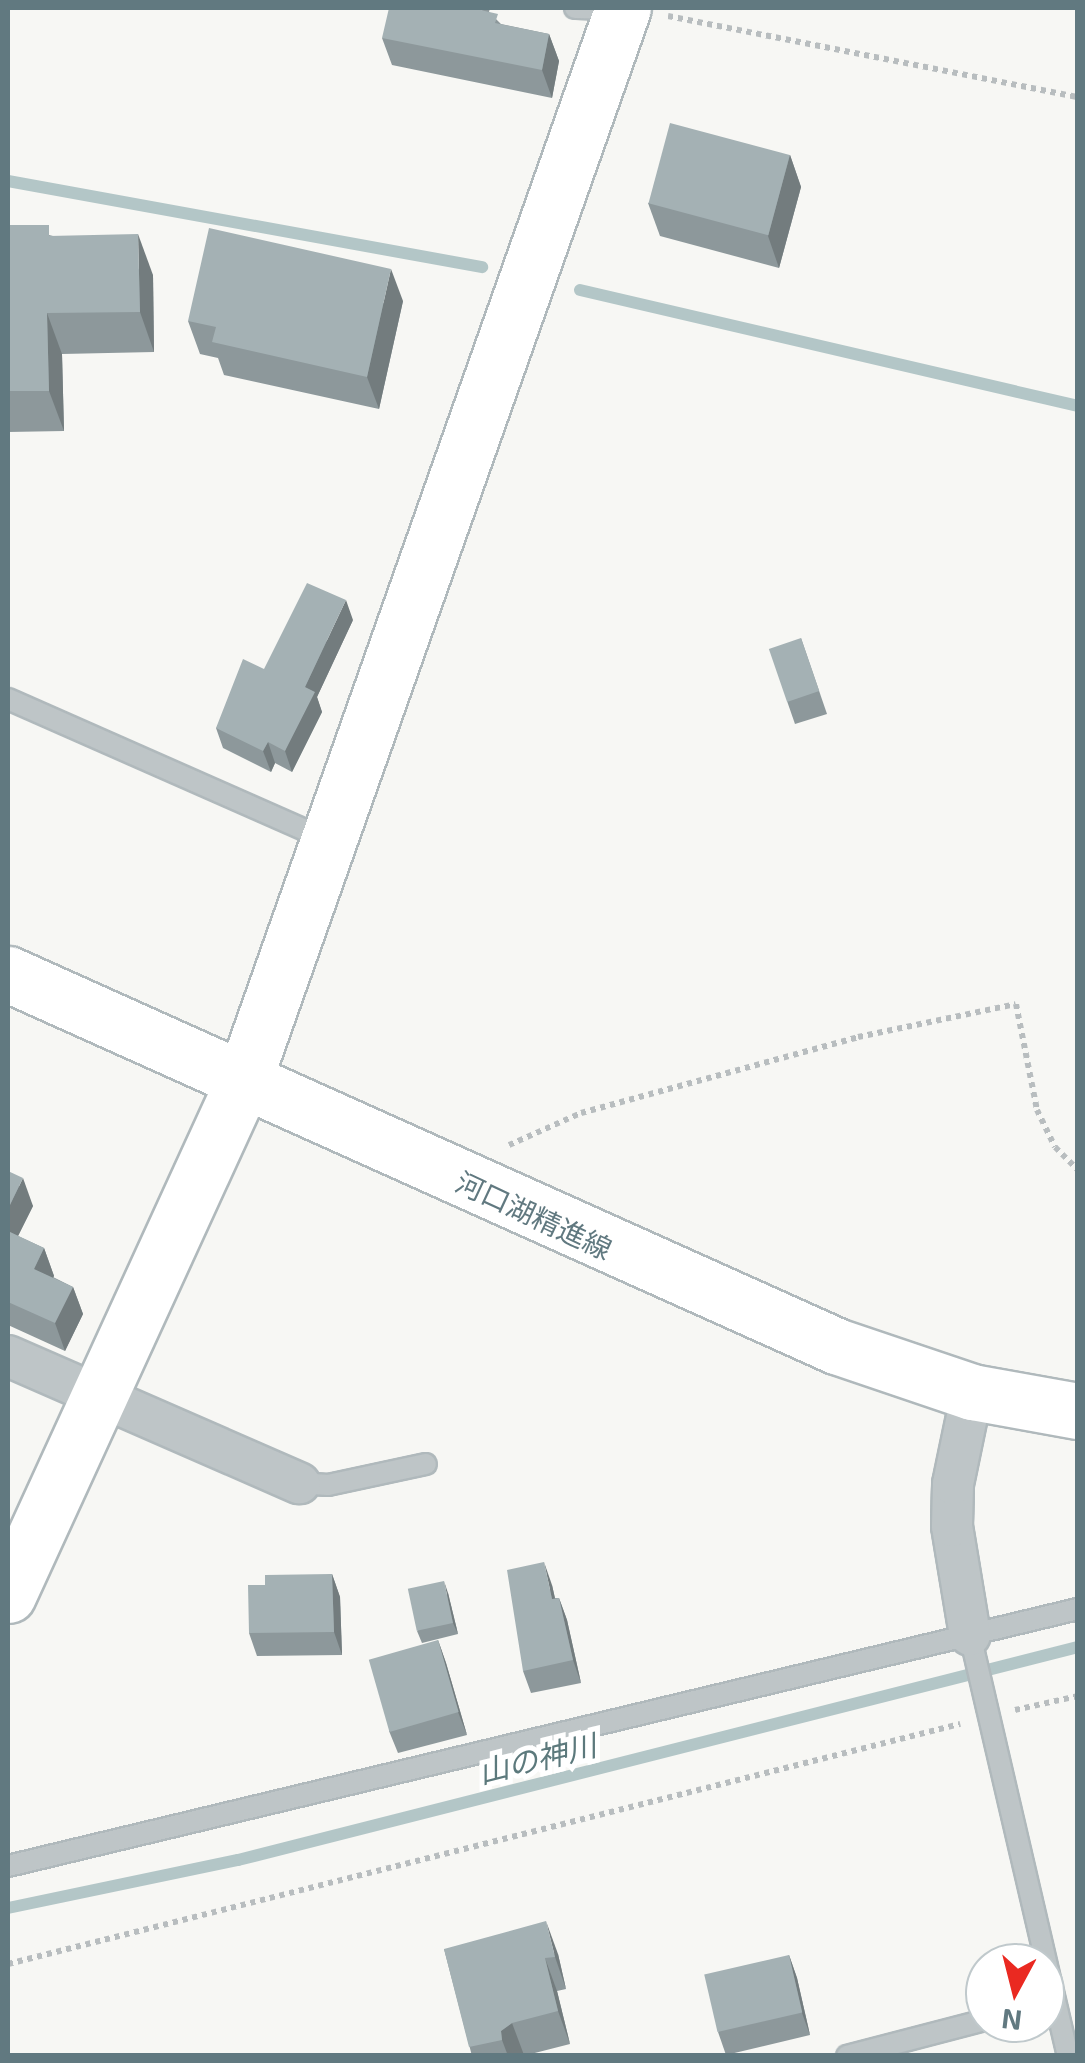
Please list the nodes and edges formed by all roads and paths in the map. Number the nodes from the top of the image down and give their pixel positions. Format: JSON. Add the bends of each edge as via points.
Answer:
{"nodes":[{"id":1,"x":607,"y":8,"type":"edge"},
{"id":2,"x":1076,"y":97,"type":"edge"},
{"id":3,"x":8,"y":699,"type":"edge"},
{"id":4,"x":333,"y":841,"type":"junction"},
{"id":5,"x":8,"y":974,"type":"edge"},
{"id":6,"x":243,"y":1082,"type":"junction"},
{"id":7,"x":1078,"y":1170,"type":"edge"},
{"id":8,"x":470,"y":1186,"type":"junction"},
{"id":9,"x":8,"y":1356,"type":"edge"},
{"id":10,"x":972,"y":1392,"type":"junction"},
{"id":11,"x":99,"y":1398,"type":"junction"},
{"id":12,"x":1078,"y":1411,"type":"edge"},
{"id":13,"x":426,"y":1464,"type":"dead end"},
{"id":14,"x":299,"y":1483,"type":"joint"},
{"id":15,"x":8,"y":1594,"type":"edge"},
{"id":16,"x":1078,"y":1609,"type":"edge"},
{"id":17,"x":971,"y":1643,"type":"junction"},
{"id":18,"x":1078,"y":1696,"type":"edge"},
{"id":19,"x":987,"y":1709,"type":"junction"},
{"id":20,"x":8,"y":1866,"type":"edge"},
{"id":21,"x":1037,"y":1943,"type":"edge"},
{"id":22,"x":8,"y":1964,"type":"edge"},
{"id":23,"x":965,"y":2025,"type":"edge"},
{"id":24,"x":847,"y":2056,"type":"edge"}],
"edges":[{"from":1,"to":2,"type":"path"},
{"from":1,"to":4,"type":"street"},
{"from":3,"to":4,"type":"lane"},
{"from":4,"to":6,"type":"street"},
{"from":5,"to":6,"type":"street","name":"河口湖精進線"},
{"from":6,"to":8,"type":"street","name":"河口湖精進線"},
{"from":6,"to":11,"type":"street"},
{"from":7,"to":8,"type":"path","via":[[1055,1147],[1037,1110],[1016,1004],[858,1036],[581,1113],[516,1138]]},
{"from":8,"to":10,"type":"street","name":"河口湖精進線","via":[[836,1346]]},
{"from":9,"to":11,"type":"street"},
{"from":10,"to":12,"type":"street","name":"河口湖精進線"},
{"from":10,"to":17,"type":"street","via":[[952,1526]]},
{"from":11,"to":14,"type":"street"},
{"from":11,"to":15,"type":"street"},
{"from":13,"to":14,"type":"lane","via":[[328,1485]]},
{"from":16,"to":17,"type":"lane"},
{"from":17,"to":19,"type":"lane"},
{"from":17,"to":20,"type":"lane"},
{"from":18,"to":19,"type":"path"},
{"from":19,"to":21,"type":"lane"},
{"from":19,"to":22,"type":"path"},
{"from":23,"to":24,"type":"lane"}]}
